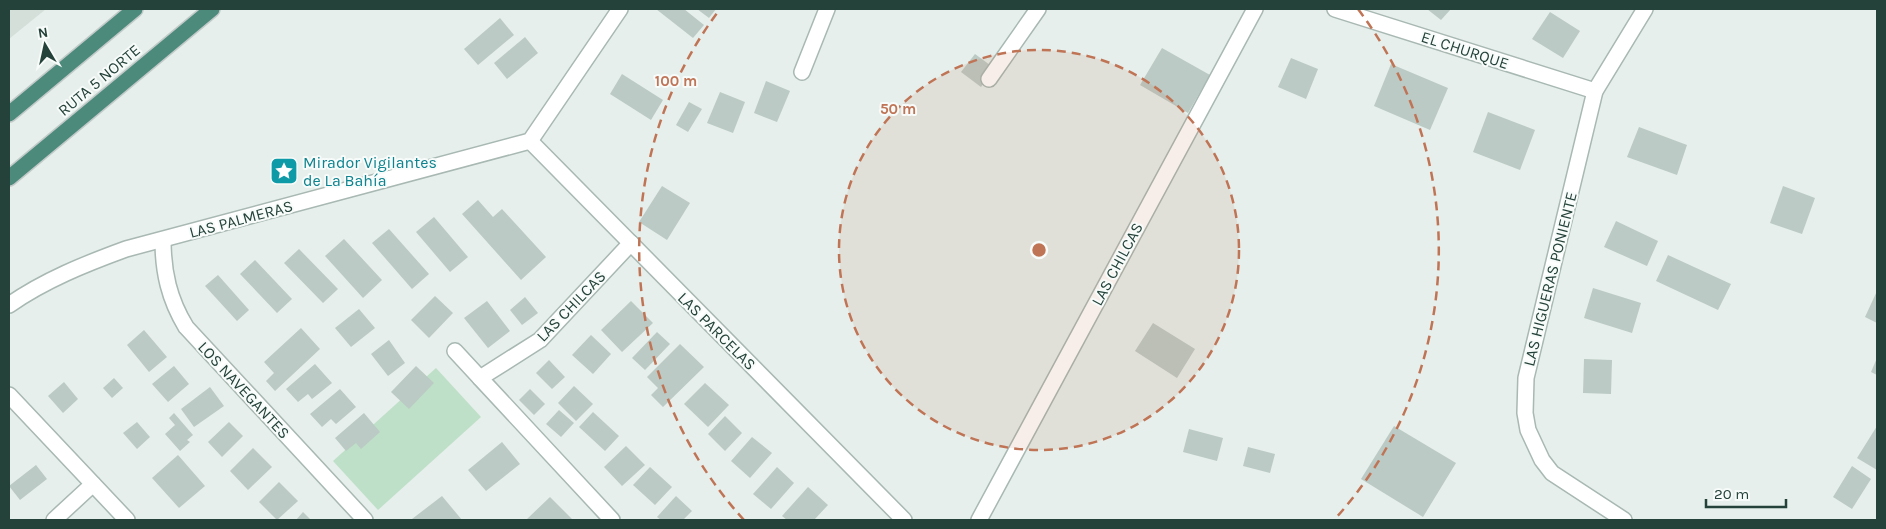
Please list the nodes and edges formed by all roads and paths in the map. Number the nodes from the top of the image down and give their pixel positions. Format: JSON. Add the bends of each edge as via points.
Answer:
{"nodes":[{"id":1,"x":135,"y":9,"type":"edge"},
{"id":2,"x":212,"y":9,"type":"edge"},
{"id":3,"x":620,"y":9,"type":"edge"},
{"id":4,"x":827,"y":9,"type":"edge"},
{"id":5,"x":1038,"y":9,"type":"edge"},
{"id":6,"x":1255,"y":9,"type":"edge"},
{"id":7,"x":1335,"y":9,"type":"edge"},
{"id":8,"x":1645,"y":9,"type":"edge"},
{"id":9,"x":802,"y":72,"type":"dead end"},
{"id":10,"x":988,"y":80,"type":"dead end"},
{"id":11,"x":1595,"y":92,"type":"junction"},
{"id":12,"x":9,"y":114,"type":"edge"},
{"id":13,"x":530,"y":141,"type":"junction"},
{"id":14,"x":9,"y":178,"type":"edge"},
{"id":15,"x":163,"y":240,"type":"junction"},
{"id":16,"x":631,"y":243,"type":"junction"},
{"id":17,"x":9,"y":305,"type":"edge"},
{"id":18,"x":455,"y":351,"type":"dead end"},
{"id":19,"x":480,"y":378,"type":"junction"},
{"id":20,"x":9,"y":396,"type":"edge"},
{"id":21,"x":93,"y":484,"type":"junction"},
{"id":22,"x":54,"y":520,"type":"edge"},
{"id":23,"x":127,"y":520,"type":"edge"},
{"id":24,"x":365,"y":520,"type":"edge"},
{"id":25,"x":612,"y":520,"type":"edge"},
{"id":26,"x":904,"y":520,"type":"edge"},
{"id":27,"x":980,"y":520,"type":"edge"},
{"id":28,"x":1624,"y":520,"type":"edge"}],
"edges":[{"from":1,"to":12,"type":"highway","name":"RUTA 5 NORTE"},
{"from":2,"to":14,"type":"highway","name":"RUTA 5 NORTE"},
{"from":3,"to":13,"type":"street"},
{"from":4,"to":9,"type":"street"},
{"from":5,"to":10,"type":"street"},
{"from":6,"to":27,"type":"street","name":"LAS CHILCAS"},
{"from":7,"to":11,"type":"street","name":"EL CHURQUE"},
{"from":8,"to":11,"type":"street","name":"LAS HIGUERAS PONIENTE"},
{"from":11,"to":28,"type":"street","name":"LAS HIGUERAS PONIENTE","via":[[1526,378],[1525,413],[1534,446],[1552,474]]},
{"from":13,"to":15,"type":"street","name":"LAS PALMERAS"},
{"from":13,"to":16,"type":"street","name":"LAS PARCELAS"},
{"from":15,"to":17,"type":"street","name":"LAS PALMERAS","via":[[89,262]]},
{"from":15,"to":24,"type":"street","name":"LOS NAVEGANTES","via":[[166,283],[186,327]]},
{"from":16,"to":19,"type":"street","name":"LAS CHILCAS","via":[[540,340]]},
{"from":16,"to":26,"type":"street","name":"LAS PARCELAS"},
{"from":18,"to":19,"type":"street"},
{"from":19,"to":25,"type":"street"},
{"from":20,"to":21,"type":"street"},
{"from":21,"to":22,"type":"street"},
{"from":21,"to":23,"type":"street"}]}
